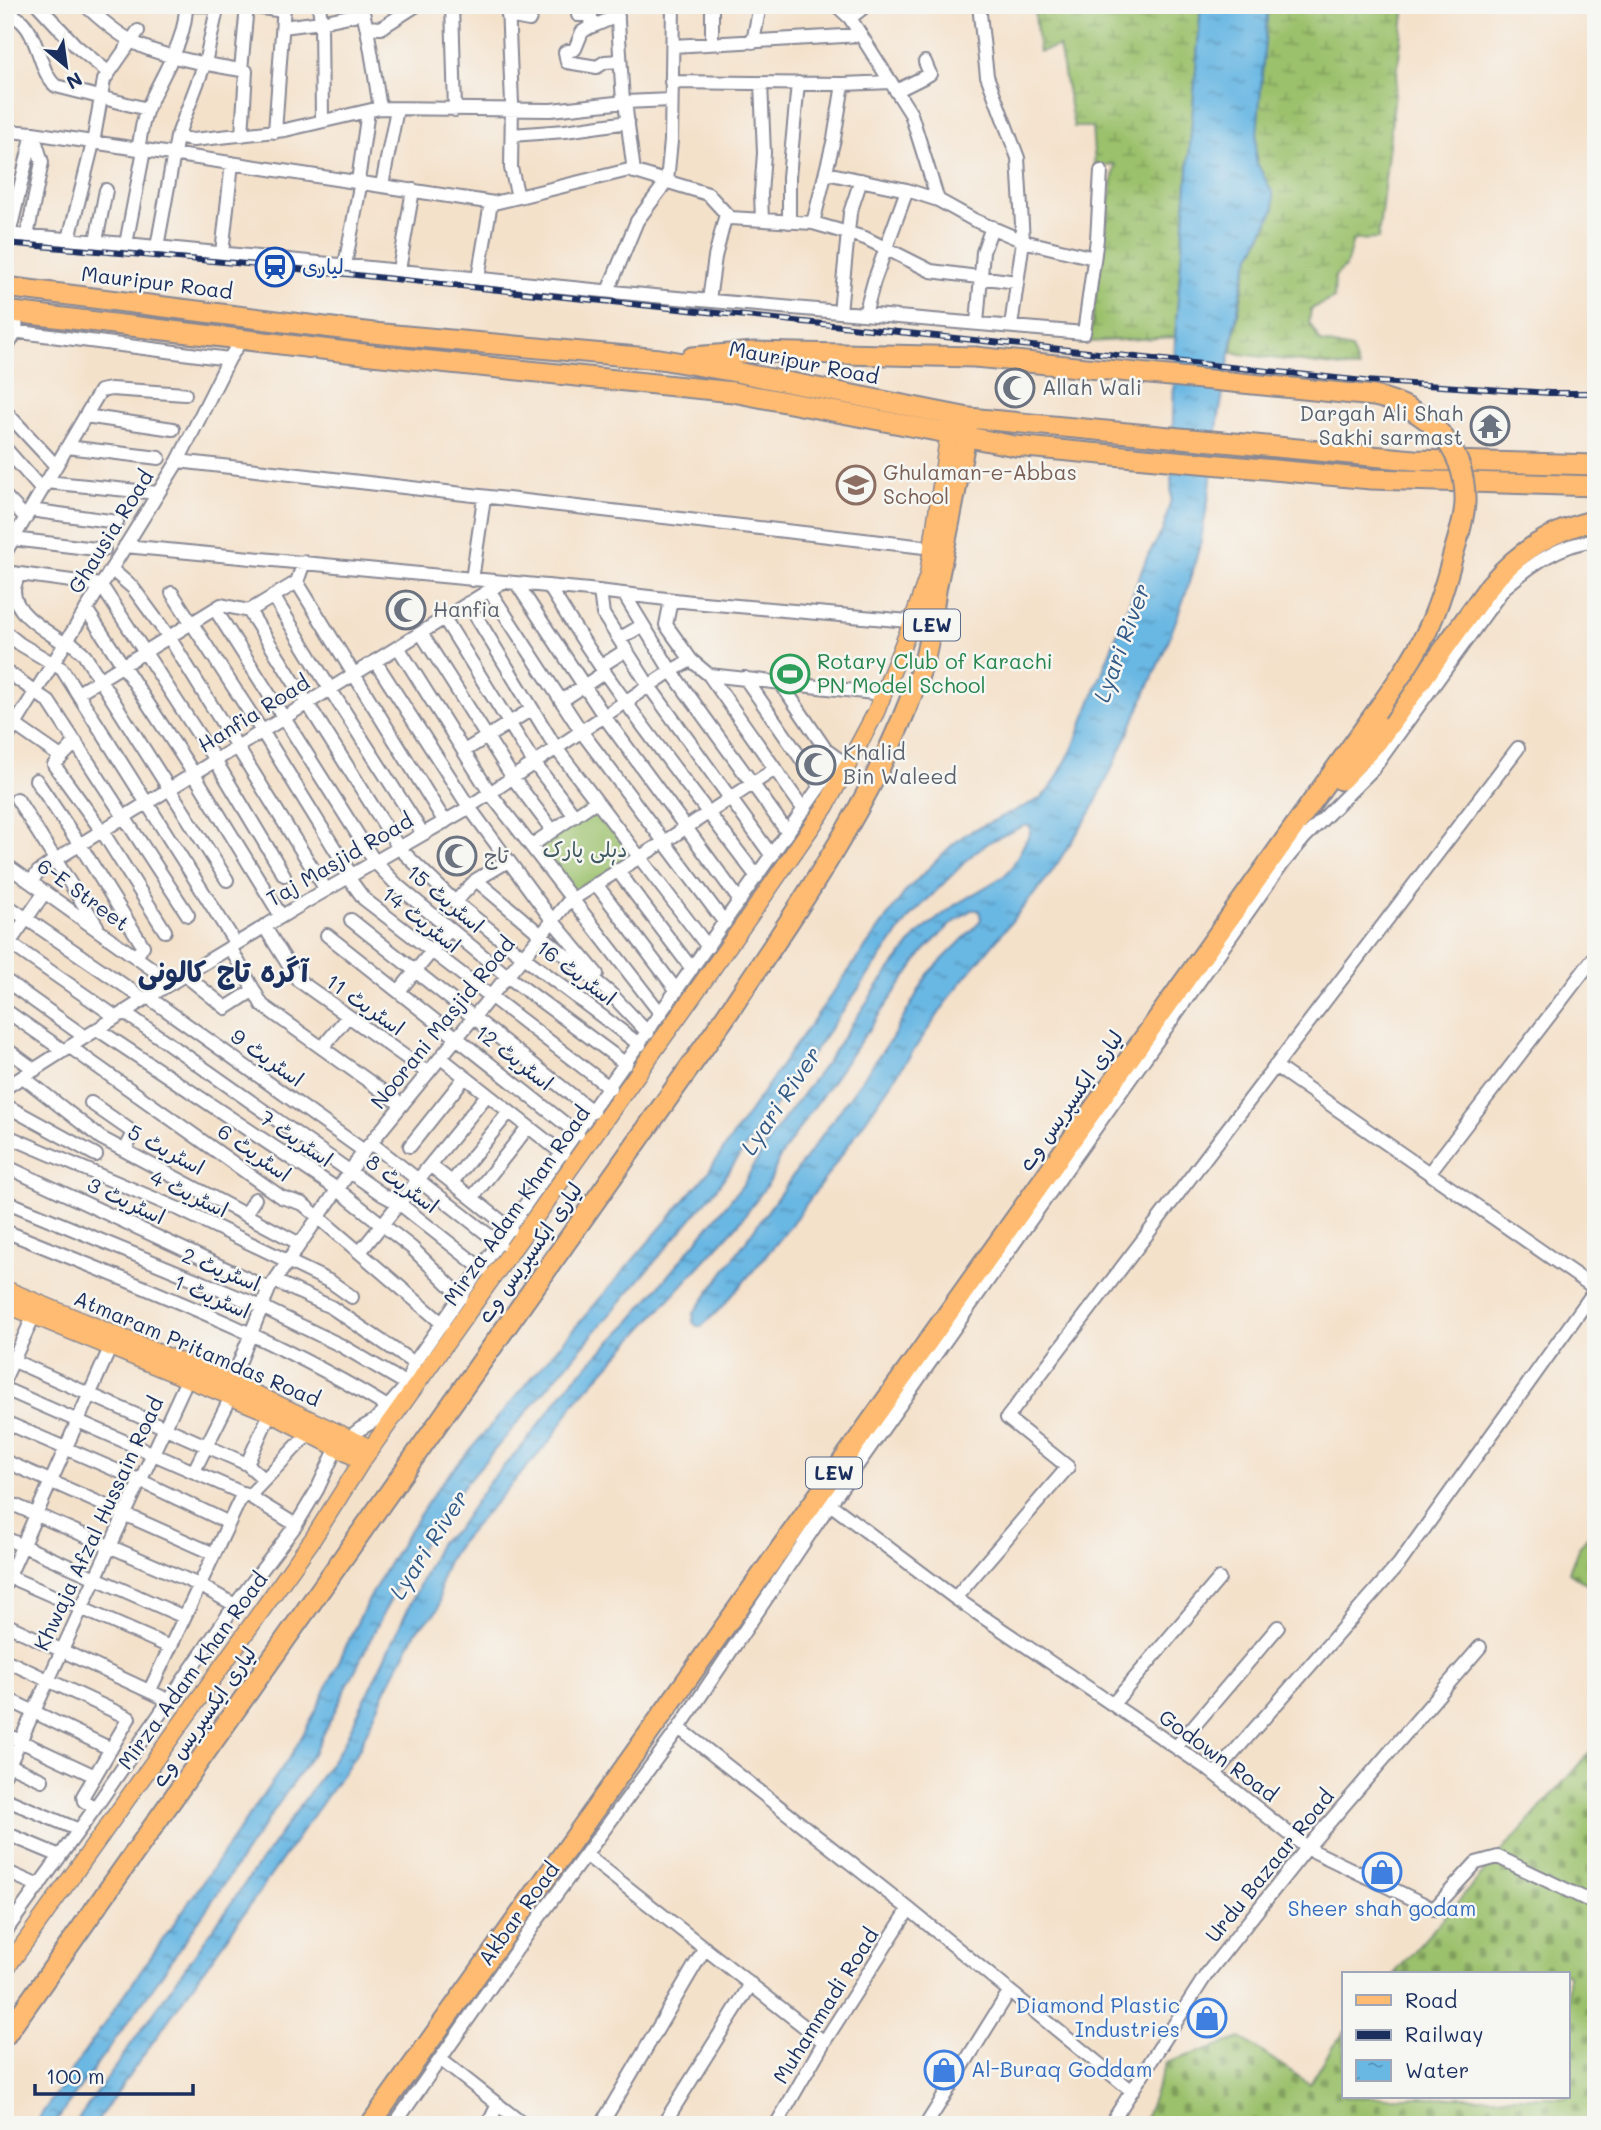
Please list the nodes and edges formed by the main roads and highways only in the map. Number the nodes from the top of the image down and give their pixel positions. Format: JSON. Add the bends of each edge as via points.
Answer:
{"nodes":[{"id":1,"x":5,"y":287,"type":"edge"},
{"id":2,"x":11,"y":321,"type":"edge"},
{"id":3,"x":660,"y":359,"type":"junction"},
{"id":4,"x":959,"y":426,"type":"junction"},
{"id":5,"x":1596,"y":465,"type":"edge"},
{"id":6,"x":1596,"y":486,"type":"edge"},
{"id":7,"x":1596,"y":520,"type":"edge"},
{"id":8,"x":1299,"y":823,"type":"junction"},
{"id":9,"x":5,"y":1289,"type":"edge"},
{"id":10,"x":5,"y":1304,"type":"edge"},
{"id":11,"x":36,"y":1310,"type":"junction"},
{"id":12,"x":231,"y":1390,"type":"junction"},
{"id":13,"x":343,"y":1443,"type":"junction"},
{"id":14,"x":367,"y":1455,"type":"junction"},
{"id":15,"x":5,"y":1970,"type":"edge"},
{"id":16,"x":5,"y":2036,"type":"edge"},
{"id":17,"x":370,"y":2125,"type":"edge"}],
"edges":[{"from":1,"to":3,"type":"highway","name":"Mauripur Road","via":[[373,333]]},
{"from":2,"to":4,"type":"highway","name":"Mauripur Road","via":[[242,339],[720,390]]},
{"from":3,"to":4,"type":"highway","name":"Mauripur Road","via":[[736,372]]},
{"from":3,"to":8,"type":"highway","number":"LEW","bridge":true,"via":[[754,352],[975,357],[1374,396],[1406,405],[1434,425],[1449,445],[1464,484],[1464,518],[1438,605],[1403,673]]},
{"from":4,"to":5,"type":"highway","name":"Mauripur Road","via":[[1021,422],[1414,460]]},
{"from":4,"to":6,"type":"highway","name":"Mauripur Road","via":[[1015,446],[1371,479]]},
{"from":4,"to":14,"type":"main road","name":"Mirza Adam Khan Road","via":[[928,575],[912,622],[883,694],[843,762],[825,806],[393,1410]]},
{"from":4,"to":16,"type":"highway","name":"لیاری ایکسپریس وے","number":"LEW","via":[[946,550],[929,642],[886,755],[849,828],[784,931]]},
{"from":7,"to":8,"type":"highway","number":"LEW","via":[[1551,534],[1508,564],[1377,741]]},
{"from":8,"to":17,"type":"highway","name":"لیاری ایکسپریس وے","number":"LEW"},
{"from":9,"to":11,"type":"main road","name":"Atmaram Pritamdas Road"},
{"from":10,"to":11,"type":"main road","name":"Atmaram Pritamdas Road"},
{"from":11,"to":12,"type":"main road","name":"Atmaram Pritamdas Road"},
{"from":12,"to":13,"type":"main road","name":"Atmaram Pritamdas Road"},
{"from":12,"to":13,"type":"main road","name":"Atmaram Pritamdas Road","via":[[310,1432]]},
{"from":13,"to":14,"type":"main road","name":"Atmaram Pritamdas Road"},
{"from":14,"to":15,"type":"main road","name":"Mirza Adam Khan Road","via":[[312,1540]]}]}
